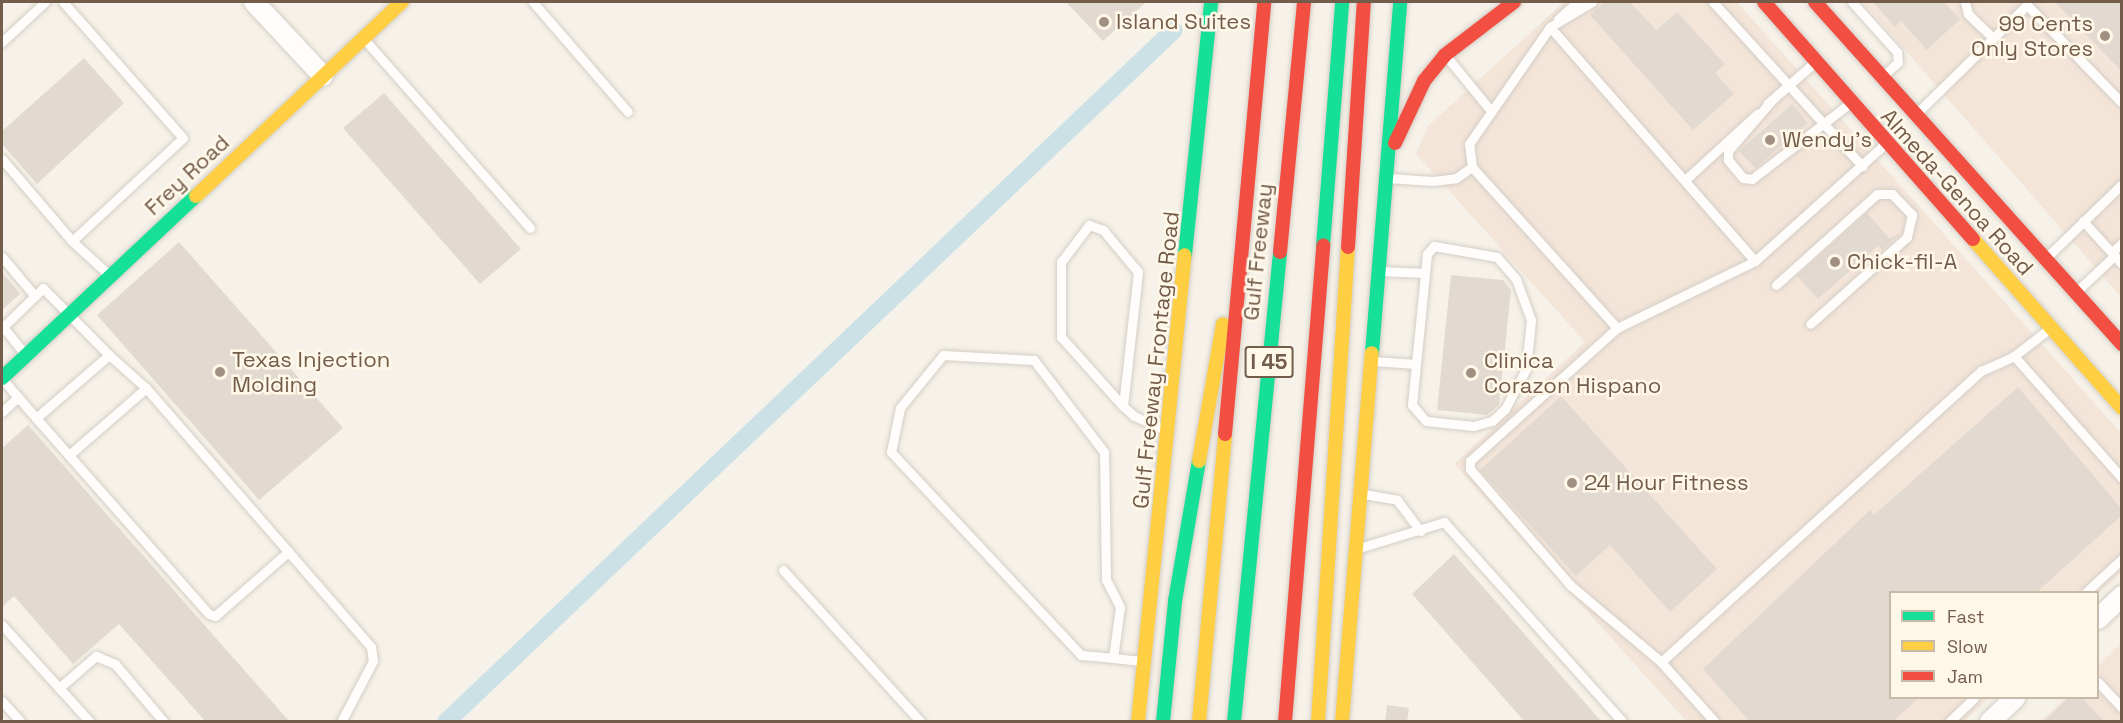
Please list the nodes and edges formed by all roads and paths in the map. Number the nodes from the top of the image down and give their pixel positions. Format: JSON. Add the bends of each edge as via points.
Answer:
{"nodes":[{"id":1,"x":45,"y":2,"type":"edge"},
{"id":2,"x":63,"y":2,"type":"edge"},
{"id":3,"x":254,"y":2,"type":"edge"},
{"id":4,"x":402,"y":2,"type":"edge"},
{"id":5,"x":533,"y":2,"type":"edge"},
{"id":6,"x":1211,"y":2,"type":"edge"},
{"id":7,"x":1264,"y":2,"type":"edge"},
{"id":8,"x":1304,"y":2,"type":"edge"},
{"id":9,"x":1342,"y":2,"type":"edge"},
{"id":10,"x":1364,"y":2,"type":"edge"},
{"id":11,"x":1400,"y":2,"type":"edge"},
{"id":12,"x":1495,"y":2,"type":"edge"},
{"id":13,"x":1514,"y":2,"type":"edge"},
{"id":14,"x":1577,"y":2,"type":"edge"},
{"id":15,"x":1592,"y":2,"type":"edge"},
{"id":16,"x":1713,"y":2,"type":"edge"},
{"id":17,"x":1764,"y":2,"type":"edge"},
{"id":18,"x":1815,"y":2,"type":"edge"},
{"id":19,"x":1852,"y":2,"type":"edge"},
{"id":20,"x":1965,"y":2,"type":"edge"},
{"id":21,"x":1550,"y":27,"type":"junction"},
{"id":22,"x":364,"y":38,"type":"junction"},
{"id":23,"x":1993,"y":38,"type":"junction"},
{"id":24,"x":2,"y":42,"type":"edge"},
{"id":25,"x":1445,"y":55,"type":"junction"},
{"id":26,"x":1815,"y":62,"type":"junction"},
{"id":27,"x":323,"y":76,"type":"junction"},
{"id":28,"x":1883,"y":76,"type":"junction"},
{"id":29,"x":1789,"y":85,"type":"junction"},
{"id":30,"x":1771,"y":101,"type":"junction"},
{"id":31,"x":1850,"y":103,"type":"junction"},
{"id":32,"x":2121,"y":103,"type":"edge"},
{"id":33,"x":1491,"y":111,"type":"junction"},
{"id":34,"x":628,"y":112,"type":"dead end"},
{"id":35,"x":1916,"y":114,"type":"junction"},
{"id":36,"x":1825,"y":124,"type":"junction"},
{"id":37,"x":1885,"y":144,"type":"junction"},
{"id":38,"x":2,"y":159,"type":"edge"},
{"id":39,"x":1862,"y":166,"type":"junction"},
{"id":40,"x":1472,"y":167,"type":"junction"},
{"id":41,"x":1382,"y":178,"type":"junction"},
{"id":42,"x":1684,"y":180,"type":"junction"},
{"id":43,"x":2121,"y":184,"type":"edge"},
{"id":44,"x":2083,"y":221,"type":"junction"},
{"id":45,"x":530,"y":228,"type":"dead end"},
{"id":46,"x":72,"y":241,"type":"junction"},
{"id":47,"x":2121,"y":243,"type":"edge"},
{"id":48,"x":2113,"y":254,"type":"junction"},
{"id":49,"x":2,"y":257,"type":"edge"},
{"id":50,"x":2045,"y":259,"type":"junction"},
{"id":51,"x":1755,"y":261,"type":"junction"},
{"id":52,"x":2121,"y":264,"type":"edge"},
{"id":53,"x":1376,"y":270,"type":"junction"},
{"id":54,"x":1425,"y":273,"type":"junction"},
{"id":55,"x":110,"y":276,"type":"junction"},
{"id":56,"x":1243,"y":285,"type":"junction"},
{"id":57,"x":1776,"y":285,"type":"dead end"},
{"id":58,"x":2079,"y":296,"type":"junction"},
{"id":59,"x":35,"y":297,"type":"junction"},
{"id":60,"x":68,"y":315,"type":"junction"},
{"id":61,"x":1810,"y":324,"type":"dead end"},
{"id":62,"x":1617,"y":328,"type":"junction"},
{"id":63,"x":2051,"y":328,"type":"junction"},
{"id":64,"x":2121,"y":344,"type":"edge"},
{"id":65,"x":26,"y":355,"type":"junction"},
{"id":66,"x":109,"y":355,"type":"junction"},
{"id":67,"x":2014,"y":356,"type":"junction"},
{"id":68,"x":1370,"y":361,"type":"junction"},
{"id":69,"x":1416,"y":364,"type":"junction"},
{"id":70,"x":2,"y":379,"type":"edge"},
{"id":71,"x":146,"y":388,"type":"junction"},
{"id":72,"x":18,"y":397,"type":"junction"},
{"id":73,"x":1123,"y":406,"type":"junction"},
{"id":74,"x":2121,"y":408,"type":"edge"},
{"id":75,"x":2,"y":412,"type":"edge"},
{"id":76,"x":36,"y":418,"type":"junction"},
{"id":77,"x":1170,"y":433,"type":"junction"},
{"id":78,"x":69,"y":455,"type":"junction"},
{"id":79,"x":2121,"y":478,"type":"edge"},
{"id":80,"x":1360,"y":494,"type":"junction"},
{"id":81,"x":1420,"y":531,"type":"junction"},
{"id":82,"x":1356,"y":549,"type":"junction"},
{"id":83,"x":289,"y":551,"type":"junction"},
{"id":84,"x":2121,"y":559,"type":"edge"},
{"id":85,"x":783,"y":570,"type":"dead end"},
{"id":86,"x":2087,"y":591,"type":"edge"},
{"id":87,"x":2121,"y":596,"type":"edge"},
{"id":88,"x":2099,"y":617,"type":"edge"},
{"id":89,"x":2,"y":625,"type":"edge"},
{"id":90,"x":1113,"y":658,"type":"junction"},
{"id":91,"x":1143,"y":661,"type":"junction"},
{"id":92,"x":1661,"y":662,"type":"junction"},
{"id":93,"x":2099,"y":684,"type":"edge"},
{"id":94,"x":59,"y":688,"type":"junction"},
{"id":95,"x":1973,"y":699,"type":"edge"},
{"id":96,"x":2015,"y":699,"type":"edge"},
{"id":97,"x":2,"y":701,"type":"edge"},
{"id":98,"x":2121,"y":708,"type":"edge"},
{"id":99,"x":21,"y":722,"type":"edge"},
{"id":100,"x":90,"y":722,"type":"edge"},
{"id":101,"x":164,"y":722,"type":"edge"},
{"id":102,"x":341,"y":722,"type":"edge"},
{"id":103,"x":921,"y":722,"type":"edge"},
{"id":104,"x":1138,"y":722,"type":"edge"},
{"id":105,"x":1163,"y":722,"type":"edge"},
{"id":106,"x":1199,"y":722,"type":"edge"},
{"id":107,"x":1234,"y":722,"type":"edge"},
{"id":108,"x":1285,"y":722,"type":"edge"},
{"id":109,"x":1318,"y":722,"type":"edge"},
{"id":110,"x":1342,"y":722,"type":"edge"},
{"id":111,"x":1623,"y":722,"type":"edge"},
{"id":112,"x":1714,"y":722,"type":"edge"},
{"id":113,"x":1949,"y":722,"type":"edge"},
{"id":114,"x":1990,"y":722,"type":"edge"}],
"edges":[{"from":1,"to":24,"type":"lane"},
{"from":2,"to":46,"type":"lane","via":[[183,138]]},
{"from":3,"to":27,"type":"street"},
{"from":4,"to":22,"type":"main road","name":"Frey Road"},
{"from":5,"to":34,"type":"lane"},
{"from":6,"to":77,"type":"main road","name":"Gulf Freeway Frontage Road"},
{"from":7,"to":56,"type":"main road","name":"Gulf Freeway","number":"I 45"},
{"from":8,"to":107,"type":"main road","name":"Gulf Freeway","number":"I 45"},
{"from":9,"to":108,"type":"main road","number":"I 45"},
{"from":10,"to":109,"type":"main road"},
{"from":11,"to":41,"type":"main road"},
{"from":12,"to":25,"type":"main road"},
{"from":13,"to":25,"type":"main road"},
{"from":14,"to":21,"type":"lane"},
{"from":15,"to":21,"type":"lane"},
{"from":16,"to":29,"type":"lane"},
{"from":17,"to":26,"type":"main road","name":"Almeda-Genoa Road"},
{"from":18,"to":28,"type":"main road","name":"Almeda-Genoa Road"},
{"from":19,"to":28,"type":"lane","via":[[1897,52],[1898,62]]},
{"from":20,"to":23,"type":"lane","via":[[1968,14]]},
{"from":21,"to":33,"type":"lane"},
{"from":21,"to":42,"type":"lane"},
{"from":22,"to":27,"type":"main road","name":"Frey Road"},
{"from":22,"to":45,"type":"lane"},
{"from":23,"to":32,"type":"lane","via":[[2027,5]]},
{"from":23,"to":35,"type":"lane"},
{"from":25,"to":33,"type":"lane"},
{"from":25,"to":41,"type":"main road","via":[[1407,112]]},
{"from":26,"to":29,"type":"lane"},
{"from":26,"to":31,"type":"main road","name":"Almeda-Genoa Road"},
{"from":27,"to":55,"type":"main road","name":"Frey Road"},
{"from":28,"to":35,"type":"main road","name":"Almeda-Genoa Road"},
{"from":29,"to":30,"type":"lane"},
{"from":29,"to":36,"type":"lane"},
{"from":30,"to":36,"type":"lane","via":[[1728,151],[1728,160],[1743,178],[1752,179],[1806,132]]},
{"from":30,"to":42,"type":"lane"},
{"from":31,"to":36,"type":"lane"},
{"from":31,"to":37,"type":"main road","name":"Almeda-Genoa Road"},
{"from":33,"to":40,"type":"lane","via":[[1469,144]]},
{"from":35,"to":37,"type":"main road"},
{"from":35,"to":50,"type":"main road","name":"Almeda-Genoa Road"},
{"from":36,"to":39,"type":"lane"},
{"from":37,"to":39,"type":"lane"},
{"from":37,"to":63,"type":"main road","name":"Almeda-Genoa Road"},
{"from":38,"to":46,"type":"lane"},
{"from":39,"to":51,"type":"lane"},
{"from":40,"to":41,"type":"lane","via":[[1456,178],[1433,181]]},
{"from":40,"to":62,"type":"lane"},
{"from":41,"to":53,"type":"main road"},
{"from":42,"to":51,"type":"lane"},
{"from":43,"to":44,"type":"lane"},
{"from":44,"to":48,"type":"lane"},
{"from":44,"to":50,"type":"lane"},
{"from":46,"to":55,"type":"lane"},
{"from":47,"to":48,"type":"lane"},
{"from":48,"to":52,"type":"lane"},
{"from":48,"to":58,"type":"lane"},
{"from":49,"to":59,"type":"lane"},
{"from":50,"to":58,"type":"main road","name":"Almeda-Genoa Road"},
{"from":51,"to":62,"type":"lane"},
{"from":53,"to":54,"type":"lane"},
{"from":53,"to":68,"type":"main road"},
{"from":54,"to":69,"type":"lane"},
{"from":54,"to":69,"type":"lane","via":[[1434,246],[1497,257],[1516,279],[1531,320],[1527,359],[1505,410],[1474,426],[1426,421],[1412,405]]},
{"from":55,"to":60,"type":"main road","name":"Frey Road"},
{"from":56,"to":105,"type":"main road","via":[[1217,335],[1175,601]]},
{"from":56,"to":106,"type":"main road","name":"Gulf Freeway","number":"I 45"},
{"from":57,"to":61,"type":"lane","via":[[1877,194],[1892,194],[1912,215],[1907,237]]},
{"from":58,"to":63,"type":"main road"},
{"from":58,"to":64,"type":"main road","name":"Almeda-Genoa Road"},
{"from":59,"to":60,"type":"lane","via":[[43,288]]},
{"from":59,"to":65,"type":"lane","via":[[3,327]]},
{"from":60,"to":65,"type":"main road","name":"Frey Road"},
{"from":60,"to":66,"type":"lane"},
{"from":62,"to":92,"type":"lane","via":[[1470,461],[1470,469],[1570,585]]},
{"from":63,"to":67,"type":"lane"},
{"from":63,"to":74,"type":"main road","name":"Almeda-Genoa Road"},
{"from":65,"to":70,"type":"main road","name":"Frey Road"},
{"from":66,"to":71,"type":"lane"},
{"from":66,"to":76,"type":"lane"},
{"from":67,"to":79,"type":"lane"},
{"from":67,"to":92,"type":"lane","via":[[1981,370]]},
{"from":68,"to":69,"type":"lane"},
{"from":68,"to":80,"type":"main road"},
{"from":70,"to":72,"type":"lane"},
{"from":71,"to":78,"type":"lane"},
{"from":71,"to":83,"type":"lane"},
{"from":72,"to":75,"type":"lane"},
{"from":72,"to":76,"type":"lane"},
{"from":73,"to":73,"type":"lane","via":[[1061,337],[1061,262],[1089,225],[1103,230],[1138,272]]},
{"from":73,"to":77,"type":"lane"},
{"from":76,"to":78,"type":"lane"},
{"from":77,"to":91,"type":"main road","name":"Gulf Freeway Frontage Road"},
{"from":78,"to":83,"type":"lane","via":[[209,614],[215,616]]},
{"from":80,"to":81,"type":"lane","via":[[1397,500]]},
{"from":80,"to":82,"type":"main road"},
{"from":81,"to":82,"type":"lane"},
{"from":81,"to":111,"type":"lane","via":[[1444,522]]},
{"from":82,"to":110,"type":"main road"},
{"from":83,"to":102,"type":"lane","via":[[371,647],[373,661]]},
{"from":84,"to":86,"type":"lane"},
{"from":85,"to":103,"type":"lane"},
{"from":87,"to":88,"type":"street"},
{"from":89,"to":94,"type":"lane"},
{"from":90,"to":90,"type":"lane","via":[[1081,655],[891,452],[900,408],[943,355],[1034,360],[1104,452],[1106,579],[1120,607]]},
{"from":90,"to":91,"type":"lane"},
{"from":91,"to":104,"type":"main road","name":"Gulf Freeway Frontage Road"},
{"from":92,"to":112,"type":"lane"},
{"from":93,"to":98,"type":"lane"},
{"from":94,"to":100,"type":"lane"},
{"from":94,"to":101,"type":"lane","via":[[96,656],[115,664]]},
{"from":95,"to":113,"type":"lane"},
{"from":96,"to":114,"type":"street"},
{"from":97,"to":99,"type":"lane"}]}
